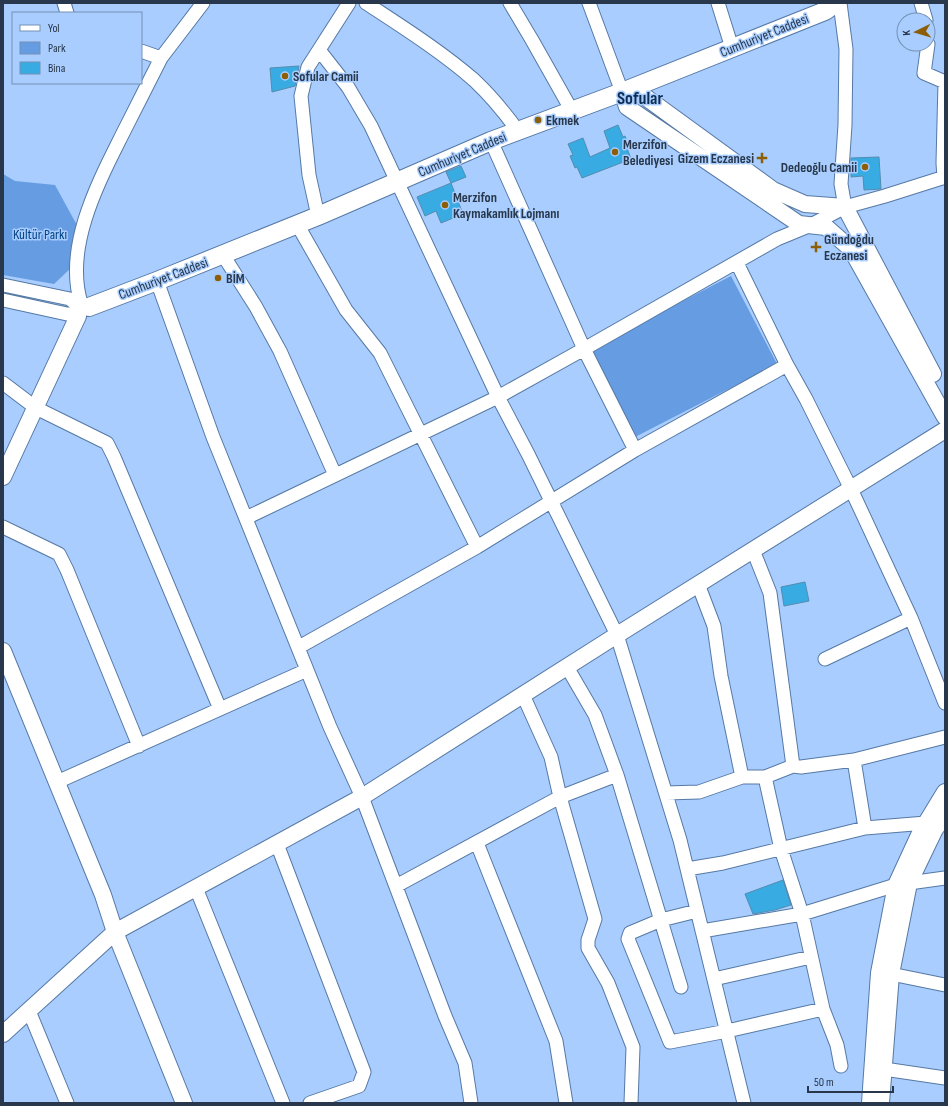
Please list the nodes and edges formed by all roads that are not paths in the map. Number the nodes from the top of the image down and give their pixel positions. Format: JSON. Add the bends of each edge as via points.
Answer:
{"nodes":[{"id":1,"x":203,"y":3,"type":"edge"},
{"id":2,"x":349,"y":3,"type":"edge"},
{"id":3,"x":366,"y":3,"type":"edge"},
{"id":4,"x":510,"y":3,"type":"edge"},
{"id":5,"x":589,"y":3,"type":"edge"},
{"id":6,"x":718,"y":3,"type":"edge"},
{"id":7,"x":836,"y":3,"type":"edge"},
{"id":8,"x":840,"y":3,"type":"edge"},
{"id":9,"x":732,"y":48,"type":"junction"},
{"id":10,"x":319,"y":50,"type":"junction"},
{"id":11,"x":142,"y":51,"type":"edge"},
{"id":12,"x":927,"y":52,"type":"edge"},
{"id":13,"x":161,"y":58,"type":"junction"},
{"id":14,"x":945,"y":82,"type":"edge"},
{"id":15,"x":627,"y":90,"type":"junction"},
{"id":16,"x":572,"y":111,"type":"junction"},
{"id":17,"x":518,"y":131,"type":"junction"},
{"id":18,"x":491,"y":142,"type":"junction"},
{"id":19,"x":944,"y":177,"type":"edge"},
{"id":20,"x":397,"y":182,"type":"junction"},
{"id":21,"x":845,"y":207,"type":"junction"},
{"id":22,"x":318,"y":216,"type":"junction"},
{"id":23,"x":297,"y":224,"type":"junction"},
{"id":24,"x":811,"y":225,"type":"junction"},
{"id":25,"x":223,"y":254,"type":"junction"},
{"id":26,"x":737,"y":263,"type":"junction"},
{"id":27,"x":157,"y":281,"type":"junction"},
{"id":28,"x":3,"y":284,"type":"edge"},
{"id":29,"x":3,"y":300,"type":"edge"},
{"id":30,"x":80,"y":309,"type":"junction"},
{"id":31,"x":584,"y":349,"type":"junction"},
{"id":32,"x":787,"y":365,"type":"junction"},
{"id":33,"x":3,"y":384,"type":"edge"},
{"id":34,"x":498,"y":397,"type":"junction"},
{"id":35,"x":945,"y":397,"type":"edge"},
{"id":36,"x":36,"y":408,"type":"junction"},
{"id":37,"x":945,"y":417,"type":"edge"},
{"id":38,"x":945,"y":430,"type":"edge"},
{"id":39,"x":420,"y":434,"type":"junction"},
{"id":40,"x":635,"y":450,"type":"junction"},
{"id":41,"x":336,"y":475,"type":"junction"},
{"id":42,"x":3,"y":476,"type":"edge"},
{"id":43,"x":851,"y":489,"type":"junction"},
{"id":44,"x":552,"y":500,"type":"junction"},
{"id":45,"x":246,"y":518,"type":"junction"},
{"id":46,"x":3,"y":527,"type":"edge"},
{"id":47,"x":477,"y":547,"type":"junction"},
{"id":48,"x":753,"y":550,"type":"junction"},
{"id":49,"x":698,"y":584,"type":"junction"},
{"id":50,"x":911,"y":618,"type":"junction"},
{"id":51,"x":617,"y":635,"type":"junction"},
{"id":52,"x":298,"y":648,"type":"junction"},
{"id":53,"x":3,"y":651,"type":"edge"},
{"id":54,"x":825,"y":658,"type":"dead end"},
{"id":55,"x":567,"y":667,"type":"junction"},
{"id":56,"x":307,"y":670,"type":"junction"},
{"id":57,"x":523,"y":695,"type":"junction"},
{"id":58,"x":945,"y":703,"type":"edge"},
{"id":59,"x":220,"y":709,"type":"junction"},
{"id":60,"x":945,"y":737,"type":"edge"},
{"id":61,"x":139,"y":746,"type":"junction"},
{"id":62,"x":854,"y":760,"type":"junction"},
{"id":63,"x":793,"y":766,"type":"junction"},
{"id":64,"x":616,"y":775,"type":"junction"},
{"id":65,"x":742,"y":777,"type":"junction"},
{"id":66,"x":765,"y":778,"type":"junction"},
{"id":67,"x":57,"y":782,"type":"junction"},
{"id":68,"x":945,"y":792,"type":"edge"},
{"id":69,"x":666,"y":793,"type":"junction"},
{"id":70,"x":362,"y":797,"type":"junction"},
{"id":71,"x":560,"y":798,"type":"junction"},
{"id":72,"x":945,"y":816,"type":"edge"},
{"id":73,"x":926,"y":823,"type":"junction"},
{"id":74,"x":865,"y":828,"type":"junction"},
{"id":75,"x":477,"y":843,"type":"junction"},
{"id":76,"x":277,"y":844,"type":"junction"},
{"id":77,"x":781,"y":849,"type":"junction"},
{"id":78,"x":687,"y":869,"type":"junction"},
{"id":79,"x":945,"y":878,"type":"edge"},
{"id":80,"x":902,"y":884,"type":"junction"},
{"id":81,"x":396,"y":886,"type":"junction"},
{"id":82,"x":196,"y":888,"type":"junction"},
{"id":83,"x":697,"y":911,"type":"junction"},
{"id":84,"x":802,"y":914,"type":"junction"},
{"id":85,"x":661,"y":920,"type":"junction"},
{"id":86,"x":702,"y":931,"type":"junction"},
{"id":87,"x":115,"y":932,"type":"junction"},
{"id":88,"x":811,"y":956,"type":"junction"},
{"id":89,"x":891,"y":974,"type":"junction"},
{"id":90,"x":714,"y":979,"type":"junction"},
{"id":91,"x":945,"y":985,"type":"edge"},
{"id":92,"x":681,"y":987,"type":"dead end"},
{"id":93,"x":823,"y":1009,"type":"junction"},
{"id":94,"x":29,"y":1010,"type":"junction"},
{"id":95,"x":727,"y":1031,"type":"junction"},
{"id":96,"x":3,"y":1034,"type":"edge"},
{"id":97,"x":841,"y":1066,"type":"dead end"},
{"id":98,"x":884,"y":1069,"type":"junction"},
{"id":99,"x":945,"y":1078,"type":"edge"},
{"id":100,"x":68,"y":1103,"type":"edge"},
{"id":101,"x":184,"y":1103,"type":"edge"},
{"id":102,"x":283,"y":1103,"type":"edge"},
{"id":103,"x":310,"y":1103,"type":"edge"},
{"id":104,"x":471,"y":1103,"type":"edge"},
{"id":105,"x":566,"y":1103,"type":"edge"},
{"id":106,"x":631,"y":1103,"type":"edge"},
{"id":107,"x":744,"y":1103,"type":"edge"},
{"id":108,"x":870,"y":1103,"type":"edge"},
{"id":109,"x":881,"y":1103,"type":"edge"}],
"edges":[{"from":1,"to":13,"type":"street"},
{"from":2,"to":10,"type":"street"},
{"from":3,"to":17,"type":"street","via":[[474,80]]},
{"from":4,"to":16,"type":"street"},
{"from":5,"to":15,"type":"street"},
{"from":6,"to":9,"type":"street"},
{"from":7,"to":9,"type":"main road","name":"Cumhuriyet Caddesi","via":[[825,11]]},
{"from":8,"to":21,"type":"street","via":[[846,49],[841,184]]},
{"from":9,"to":15,"type":"main road","name":"Cumhuriyet Caddesi"},
{"from":10,"to":20,"type":"street","via":[[360,106]]},
{"from":10,"to":22,"type":"street","via":[[308,67],[301,96],[309,175]]},
{"from":11,"to":13,"type":"street"},
{"from":12,"to":14,"type":"street","via":[[924,73]]},
{"from":13,"to":30,"type":"street","via":[[88,208],[78,255]]},
{"from":14,"to":19,"type":"street"},
{"from":15,"to":16,"type":"main road","name":"Cumhuriyet Caddesi"},
{"from":15,"to":21,"type":"street","via":[[773,190],[805,204]]},
{"from":15,"to":24,"type":"street","via":[[628,108],[799,224]]},
{"from":16,"to":17,"type":"main road","name":"Cumhuriyet Caddesi"},
{"from":17,"to":18,"type":"main road","name":"Cumhuriyet Caddesi"},
{"from":18,"to":20,"type":"main road","name":"Cumhuriyet Caddesi"},
{"from":18,"to":31,"type":"street"},
{"from":19,"to":21,"type":"street"},
{"from":20,"to":22,"type":"main road","name":"Cumhuriyet Caddesi"},
{"from":20,"to":34,"type":"street"},
{"from":21,"to":24,"type":"street"},
{"from":21,"to":35,"type":"street"},
{"from":22,"to":23,"type":"main road","name":"Cumhuriyet Caddesi"},
{"from":23,"to":25,"type":"main road","name":"Cumhuriyet Caddesi"},
{"from":23,"to":39,"type":"street","via":[[346,310],[380,353]]},
{"from":24,"to":26,"type":"street","via":[[777,239]]},
{"from":24,"to":37,"type":"street","via":[[826,227],[851,249]]},
{"from":25,"to":27,"type":"main road","name":"Cumhuriyet Caddesi"},
{"from":25,"to":41,"type":"street","via":[[270,332]]},
{"from":26,"to":31,"type":"street"},
{"from":26,"to":32,"type":"street"},
{"from":27,"to":30,"type":"main road","name":"Cumhuriyet Caddesi"},
{"from":27,"to":45,"type":"street","via":[[213,437]]},
{"from":28,"to":30,"type":"street","via":[[70,298]]},
{"from":29,"to":30,"type":"street","via":[[66,314]]},
{"from":30,"to":36,"type":"street"},
{"from":31,"to":34,"type":"street"},
{"from":31,"to":40,"type":"street"},
{"from":32,"to":40,"type":"street"},
{"from":32,"to":43,"type":"street"},
{"from":33,"to":36,"type":"street"},
{"from":34,"to":39,"type":"street"},
{"from":34,"to":44,"type":"street"},
{"from":36,"to":42,"type":"street"},
{"from":36,"to":59,"type":"street","via":[[107,443]]},
{"from":38,"to":43,"type":"street"},
{"from":39,"to":41,"type":"street"},
{"from":39,"to":47,"type":"street"},
{"from":40,"to":44,"type":"street"},
{"from":41,"to":45,"type":"street"},
{"from":43,"to":48,"type":"street"},
{"from":43,"to":50,"type":"street"},
{"from":44,"to":47,"type":"street"},
{"from":44,"to":51,"type":"street"},
{"from":45,"to":52,"type":"street"},
{"from":46,"to":61,"type":"street","via":[[58,554],[67,570]]},
{"from":47,"to":52,"type":"street"},
{"from":48,"to":49,"type":"street"},
{"from":48,"to":63,"type":"street","via":[[770,593]]},
{"from":49,"to":51,"type":"street"},
{"from":49,"to":65,"type":"street","via":[[714,626]]},
{"from":50,"to":54,"type":"street"},
{"from":50,"to":58,"type":"street"},
{"from":51,"to":55,"type":"street"},
{"from":51,"to":69,"type":"street"},
{"from":52,"to":56,"type":"street"},
{"from":53,"to":67,"type":"street"},
{"from":55,"to":57,"type":"street"},
{"from":55,"to":64,"type":"street","via":[[595,715]]},
{"from":56,"to":59,"type":"street"},
{"from":56,"to":70,"type":"street"},
{"from":57,"to":70,"type":"street"},
{"from":57,"to":71,"type":"street","via":[[551,757]]},
{"from":59,"to":61,"type":"street"},
{"from":60,"to":62,"type":"street"},
{"from":61,"to":67,"type":"street"},
{"from":62,"to":63,"type":"street"},
{"from":62,"to":74,"type":"street"},
{"from":63,"to":66,"type":"street"},
{"from":64,"to":71,"type":"street"},
{"from":64,"to":85,"type":"street"},
{"from":65,"to":66,"type":"street"},
{"from":65,"to":69,"type":"street","via":[[699,792]]},
{"from":66,"to":77,"type":"street"},
{"from":67,"to":87,"type":"street","via":[[103,895]]},
{"from":68,"to":73,"type":"street"},
{"from":69,"to":78,"type":"street"},
{"from":70,"to":76,"type":"street"},
{"from":70,"to":81,"type":"street"},
{"from":71,"to":75,"type":"street"},
{"from":71,"to":106,"type":"street","via":[[595,919],[588,948],[608,983],[633,1047]]},
{"from":72,"to":80,"type":"street"},
{"from":73,"to":74,"type":"street"},
{"from":73,"to":80,"type":"street"},
{"from":74,"to":77,"type":"street"},
{"from":75,"to":81,"type":"street"},
{"from":75,"to":105,"type":"street","via":[[556,1041]]},
{"from":76,"to":82,"type":"street"},
{"from":76,"to":103,"type":"street","via":[[364,1072],[360,1086]]},
{"from":77,"to":78,"type":"street"},
{"from":77,"to":84,"type":"street"},
{"from":78,"to":83,"type":"street"},
{"from":79,"to":80,"type":"street"},
{"from":80,"to":84,"type":"street"},
{"from":80,"to":89,"type":"street"},
{"from":80,"to":108,"type":"street","via":[[879,973]]},
{"from":81,"to":104,"type":"street","via":[[444,1016],[465,1063]]},
{"from":82,"to":87,"type":"street"},
{"from":82,"to":102,"type":"street"},
{"from":83,"to":85,"type":"street"},
{"from":83,"to":86,"type":"street"},
{"from":84,"to":86,"type":"street"},
{"from":84,"to":88,"type":"street"},
{"from":85,"to":92,"type":"street"},
{"from":85,"to":95,"type":"street","via":[[630,933],[628,939],[670,1042]]},
{"from":86,"to":90,"type":"street"},
{"from":87,"to":94,"type":"street"},
{"from":87,"to":101,"type":"street"},
{"from":88,"to":90,"type":"street"},
{"from":88,"to":93,"type":"street"},
{"from":89,"to":91,"type":"street"},
{"from":89,"to":98,"type":"street"},
{"from":90,"to":95,"type":"street"},
{"from":93,"to":95,"type":"street"},
{"from":93,"to":97,"type":"street","via":[[837,1046]]},
{"from":94,"to":96,"type":"street"},
{"from":94,"to":100,"type":"street"},
{"from":95,"to":107,"type":"street"},
{"from":98,"to":99,"type":"street"},
{"from":98,"to":109,"type":"street"}]}
